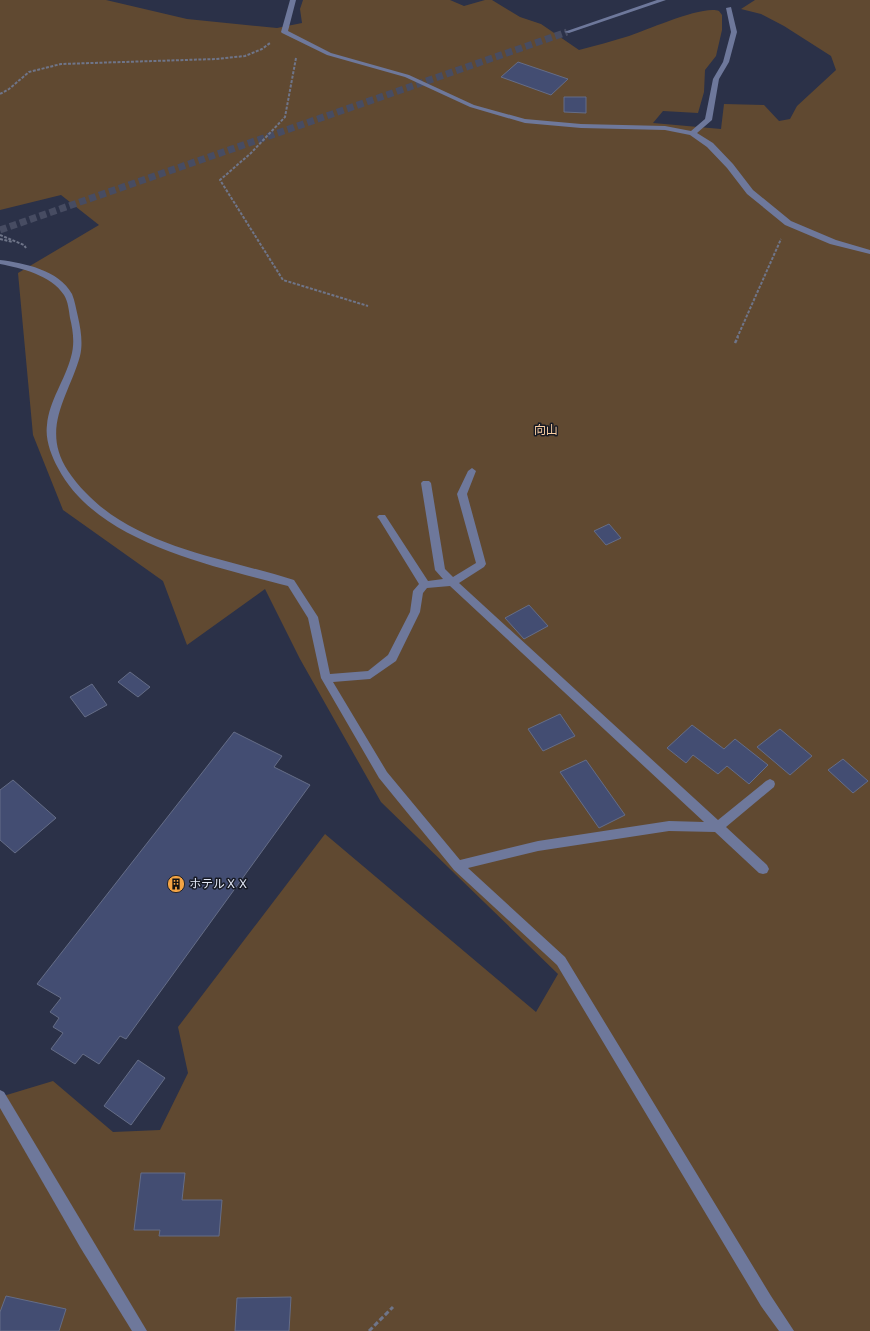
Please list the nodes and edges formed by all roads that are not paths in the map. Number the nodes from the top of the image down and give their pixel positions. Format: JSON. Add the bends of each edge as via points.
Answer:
{"nodes":[{"id":1,"x":293,"y":0,"type":"edge"},
{"id":2,"x":663,"y":0,"type":"edge"},
{"id":3,"x":729,"y":8,"type":"dead end"},
{"id":4,"x":567,"y":32,"type":"tunnel mouth"},
{"id":5,"x":692,"y":133,"type":"junction"},
{"id":6,"x":870,"y":252,"type":"edge"},
{"id":7,"x":0,"y":262,"type":"edge"},
{"id":8,"x":472,"y":471,"type":"dead end"},
{"id":9,"x":426,"y":483,"type":"dead end"},
{"id":10,"x":382,"y":517,"type":"dead end"},
{"id":11,"x":452,"y":582,"type":"junction"},
{"id":12,"x":426,"y":585,"type":"junction"},
{"id":13,"x":326,"y":678,"type":"junction"},
{"id":14,"x":770,"y":784,"type":"dead end"},
{"id":15,"x":718,"y":827,"type":"junction"},
{"id":16,"x":458,"y":866,"type":"junction"},
{"id":17,"x":763,"y":869,"type":"dead end"},
{"id":18,"x":0,"y":1096,"type":"edge"},
{"id":19,"x":140,"y":1331,"type":"edge"},
{"id":20,"x":787,"y":1331,"type":"edge"}],
"edges":[{"from":1,"to":5,"type":"street","via":[[284,32],[329,54],[407,76],[472,106],[524,121],[582,126],[665,128]]},
{"from":2,"to":4,"type":"street"},
{"from":3,"to":5,"type":"street","via":[[734,32],[726,62],[716,79],[708,120]]},
{"from":5,"to":6,"type":"street","via":[[710,145],[750,192],[788,223],[833,242]]},
{"from":7,"to":13,"type":"street","via":[[48,276],[67,294],[77,328],[77,354],[51,426],[55,449],[64,472],[81,494],[112,518],[147,538],[185,555],[291,582],[313,617]]},
{"from":8,"to":11,"type":"street","via":[[462,494],[481,564]]},
{"from":9,"to":11,"type":"street","via":[[440,570]]},
{"from":10,"to":12,"type":"street"},
{"from":11,"to":12,"type":"street"},
{"from":11,"to":15,"type":"street"},
{"from":12,"to":13,"type":"street","via":[[418,591],[415,612],[392,658],[370,675]]},
{"from":13,"to":16,"type":"street","via":[[383,775]]},
{"from":14,"to":15,"type":"street"},
{"from":15,"to":16,"type":"street","via":[[653,828],[538,846]]},
{"from":15,"to":17,"type":"street"},
{"from":16,"to":20,"type":"street","via":[[561,961],[766,1301]]},
{"from":18,"to":19,"type":"street"}]}
